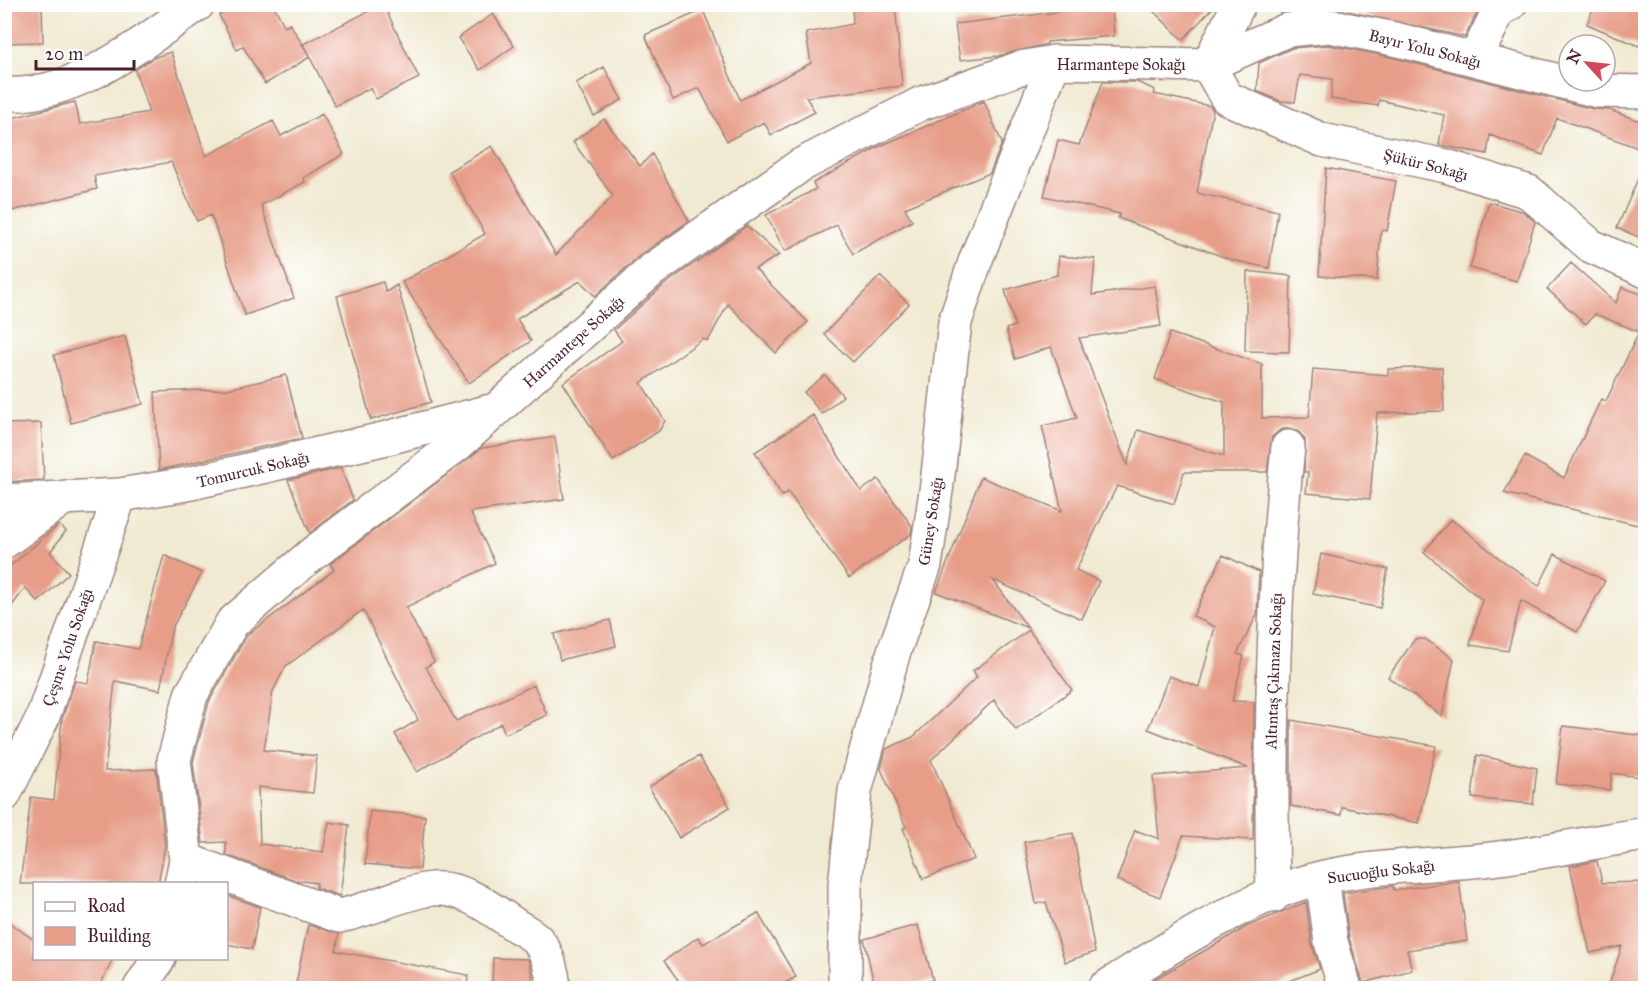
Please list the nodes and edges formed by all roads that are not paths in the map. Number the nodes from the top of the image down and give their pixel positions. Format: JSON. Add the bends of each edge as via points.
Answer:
{"nodes":[{"id":1,"x":198,"y":4,"type":"edge"},
{"id":2,"x":1239,"y":4,"type":"edge"},
{"id":3,"x":1510,"y":4,"type":"edge"},
{"id":4,"x":1475,"y":60,"type":"junction"},
{"id":5,"x":1054,"y":62,"type":"junction"},
{"id":6,"x":1208,"y":64,"type":"junction"},
{"id":7,"x":1646,"y":92,"type":"edge"},
{"id":8,"x":4,"y":94,"type":"edge"},
{"id":9,"x":1646,"y":271,"type":"edge"},
{"id":10,"x":497,"y":409,"type":"junction"},
{"id":11,"x":1288,"y":447,"type":"dead end"},
{"id":12,"x":120,"y":495,"type":"junction"},
{"id":13,"x":65,"y":497,"type":"junction"},
{"id":14,"x":4,"y":501,"type":"edge"},
{"id":15,"x":4,"y":542,"type":"edge"},
{"id":16,"x":4,"y":795,"type":"edge"},
{"id":17,"x":1646,"y":834,"type":"edge"},
{"id":18,"x":184,"y":872,"type":"edge"},
{"id":19,"x":1322,"y":878,"type":"junction"},
{"id":20,"x":219,"y":882,"type":"edge"},
{"id":21,"x":228,"y":884,"type":"edge"},
{"id":22,"x":1273,"y":896,"type":"junction"},
{"id":23,"x":158,"y":960,"type":"edge"},
{"id":24,"x":140,"y":988,"type":"edge"},
{"id":25,"x":555,"y":988,"type":"edge"},
{"id":26,"x":848,"y":988,"type":"edge"},
{"id":27,"x":1105,"y":988,"type":"edge"},
{"id":28,"x":1345,"y":988,"type":"edge"}],
"edges":[{"from":1,"to":8,"type":"street","via":[[129,53],[60,87]]},
{"from":2,"to":6,"type":"street"},
{"from":3,"to":4,"type":"street","via":[[1498,10]]},
{"from":4,"to":6,"type":"street","name":"Bayır Yolu Sokağı","via":[[1330,26],[1287,30]]},
{"from":4,"to":7,"type":"street","name":"Bayır Yolu Sokağı","via":[[1598,91]]},
{"from":5,"to":6,"type":"street","name":"Harmantepe Sokağı"},
{"from":5,"to":10,"type":"street","name":"Harmantepe Sokağı","via":[[1020,69],[920,104],[801,165],[652,270]]},
{"from":5,"to":26,"type":"street","name":"Güney Sokağı","via":[[976,259],[956,322],[925,565],[894,651],[855,791],[845,885]]},
{"from":6,"to":9,"type":"street","name":"Şükür Sokağı","via":[[1227,98],[1322,140],[1446,166],[1529,192],[1591,246]]},
{"from":10,"to":12,"type":"street","name":"Tomurcuk Sokağı","via":[[198,482]]},
{"from":10,"to":18,"type":"street","name":"Harmantepe Sokağı","via":[[458,444],[311,555],[232,623],[191,695],[174,760]]},
{"from":11,"to":22,"type":"street","name":"Altıntaş Çıkmazı Sokağı","via":[[1278,540],[1270,758]]},
{"from":12,"to":13,"type":"street","name":"Tomurcuk Sokağı"},
{"from":12,"to":16,"type":"street","name":"Çeşme Yolu Sokağı","via":[[42,719]]},
{"from":13,"to":14,"type":"street","name":"Tomurcuk Sokağı"},
{"from":13,"to":15,"type":"street"},
{"from":17,"to":19,"type":"street","name":"Sucuoğlu Sokağı","via":[[1485,859]]},
{"from":18,"to":20,"type":"street"},
{"from":19,"to":22,"type":"street","name":"Sucuoğlu Sokağı"},
{"from":19,"to":28,"type":"street","via":[[1331,942]]},
{"from":21,"to":25,"type":"street","via":[[339,916],[365,912],[392,898],[433,889],[451,890],[477,900],[538,940]]},
{"from":22,"to":27,"type":"street","name":"Sucuoğlu Sokağı","via":[[1235,912]]},
{"from":23,"to":24,"type":"street"}]}
